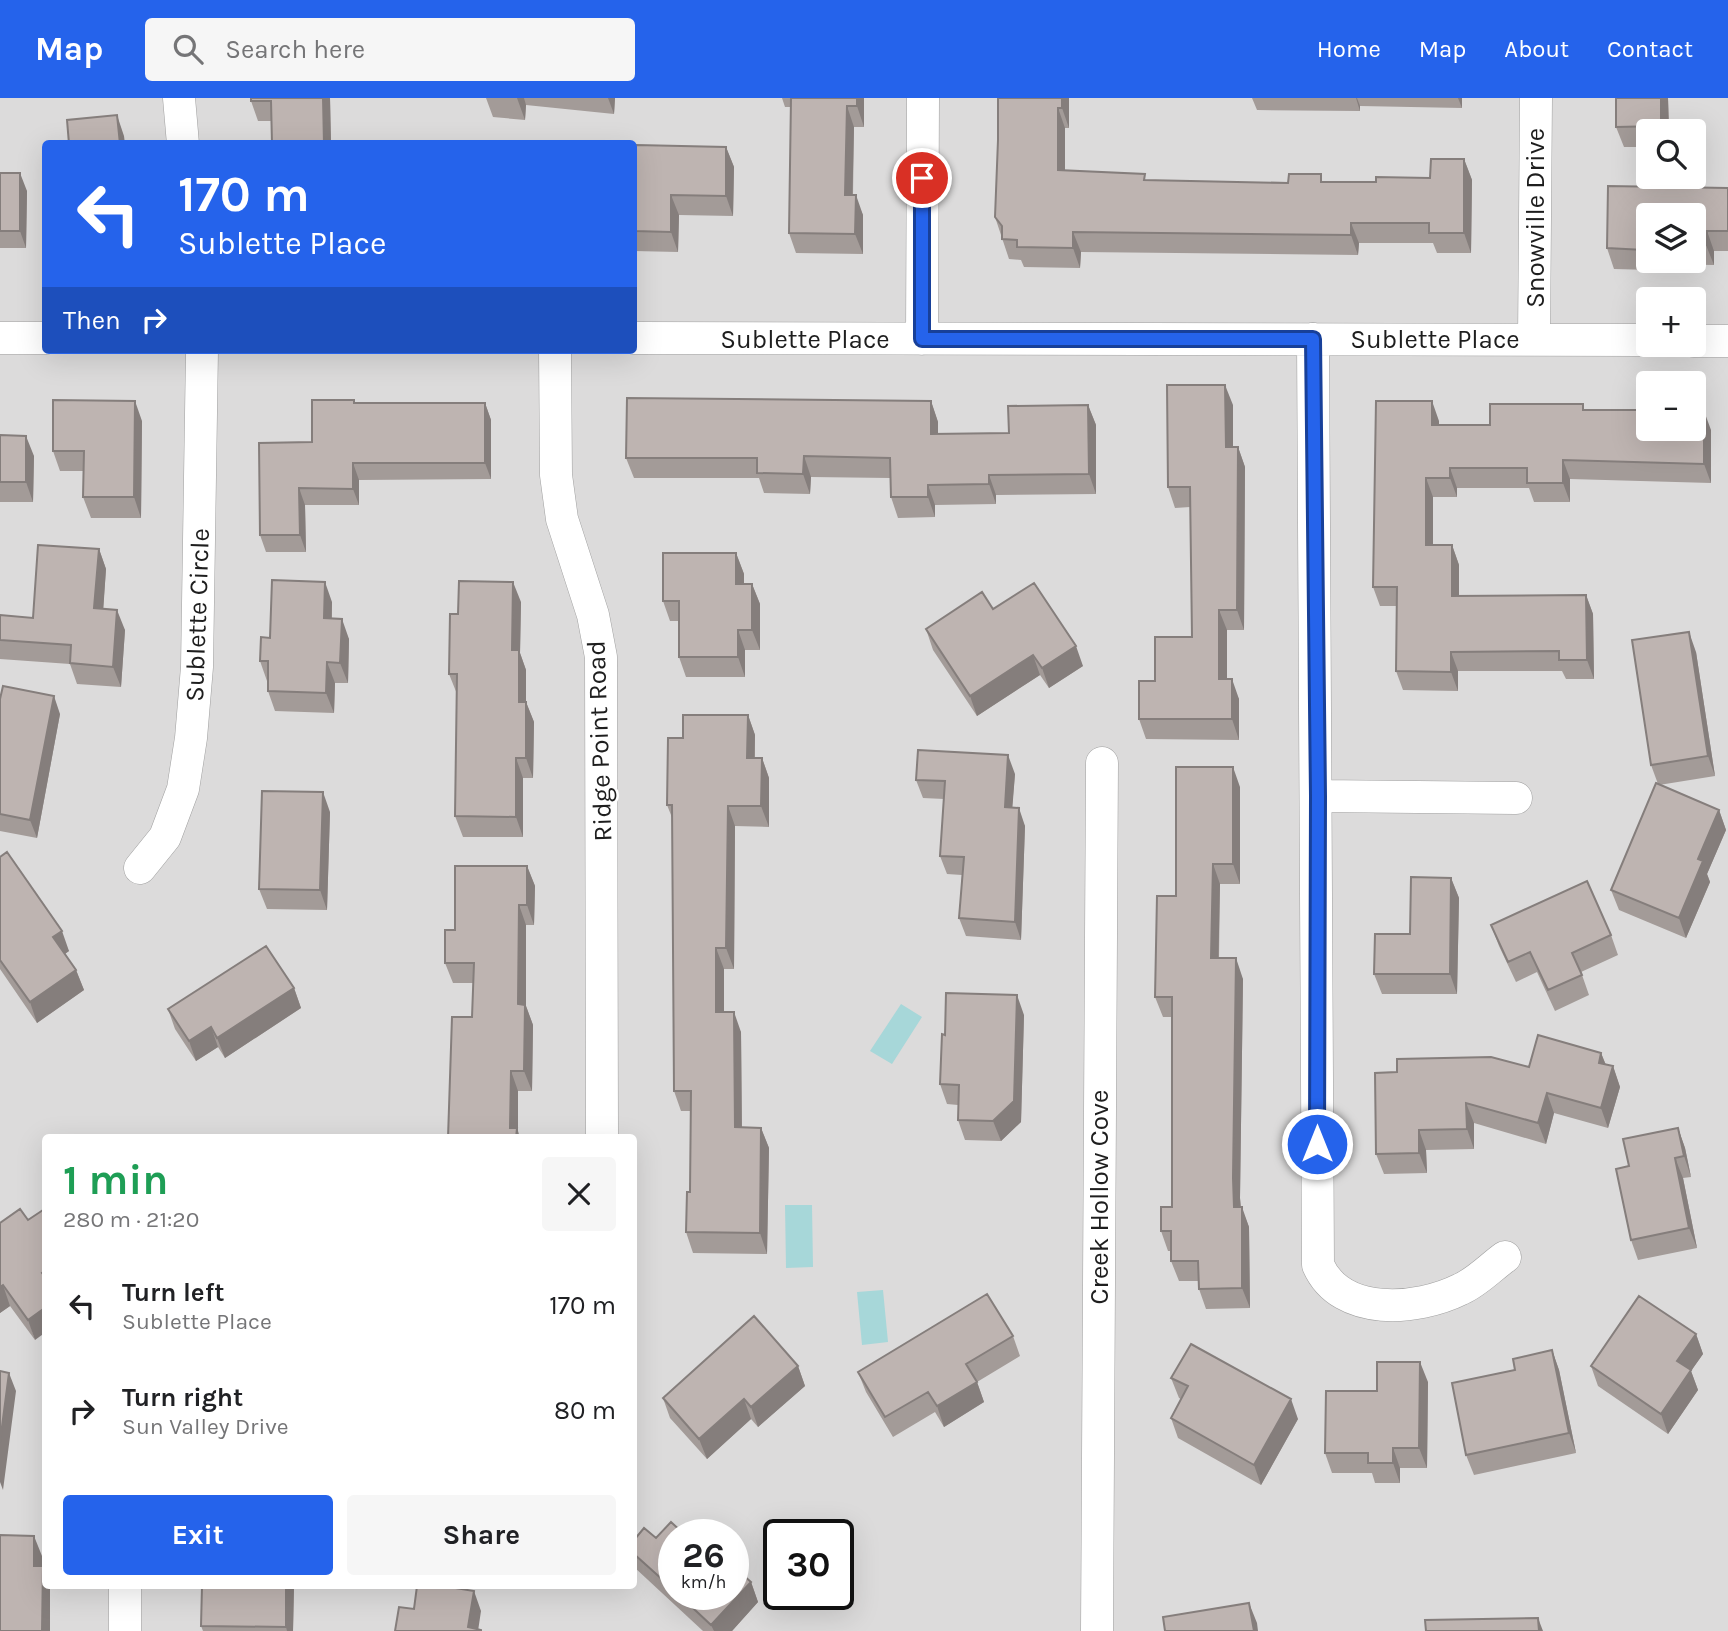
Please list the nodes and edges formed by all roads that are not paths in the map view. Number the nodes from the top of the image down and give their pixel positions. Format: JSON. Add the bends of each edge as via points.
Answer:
{"nodes":[{"id":1,"x":179,"y":98,"type":"edge"},
{"id":2,"x":923,"y":98,"type":"edge"},
{"id":3,"x":1536,"y":98,"type":"edge"},
{"id":4,"x":183,"y":140,"type":"edge"},
{"id":5,"x":0,"y":338,"type":"edge"},
{"id":6,"x":42,"y":338,"type":"edge"},
{"id":7,"x":637,"y":338,"type":"edge"},
{"id":8,"x":922,"y":339,"type":"junction"},
{"id":9,"x":1313,"y":339,"type":"junction"},
{"id":10,"x":1534,"y":339,"type":"junction"},
{"id":11,"x":1636,"y":340,"type":"edge"},
{"id":12,"x":1706,"y":341,"type":"edge"},
{"id":13,"x":1728,"y":341,"type":"edge"},
{"id":14,"x":202,"y":354,"type":"edge"},
{"id":15,"x":555,"y":354,"type":"edge"},
{"id":16,"x":1102,"y":763,"type":"dead end"},
{"id":17,"x":1318,"y":796,"type":"junction"},
{"id":18,"x":1516,"y":798,"type":"dead end"},
{"id":19,"x":139,"y":867,"type":"dead end"},
{"id":20,"x":602,"y":1134,"type":"edge"},
{"id":21,"x":1505,"y":1257,"type":"dead end"},
{"id":22,"x":125,"y":1589,"type":"edge"},
{"id":23,"x":125,"y":1631,"type":"edge"},
{"id":24,"x":1097,"y":1631,"type":"edge"}],
"edges":[{"from":1,"to":4,"type":"street"},
{"from":2,"to":8,"type":"street"},
{"from":3,"to":10,"type":"street","name":"Snowville Drive"},
{"from":5,"to":6,"type":"street"},
{"from":7,"to":8,"type":"street","name":"Sublette Place"},
{"from":8,"to":9,"type":"street","name":"Sublette Place"},
{"from":9,"to":10,"type":"street","name":"Sublette Place"},
{"from":9,"to":17,"type":"street"},
{"from":10,"to":11,"type":"street","name":"Sublette Place"},
{"from":12,"to":13,"type":"street"},
{"from":14,"to":19,"type":"street","name":"Sublette Circle","via":[[197,667],[191,738],[183,789],[165,837]]},
{"from":15,"to":20,"type":"street","name":"Ridge Point Road","via":[[556,475],[562,519],[593,615],[601,657]]},
{"from":16,"to":24,"type":"street","name":"Creek Hollow Cove"},
{"from":17,"to":18,"type":"street"},
{"from":17,"to":21,"type":"street","via":[[1318,1265],[1330,1285],[1348,1298],[1413,1303],[1462,1289]]},
{"from":22,"to":23,"type":"street"}]}
